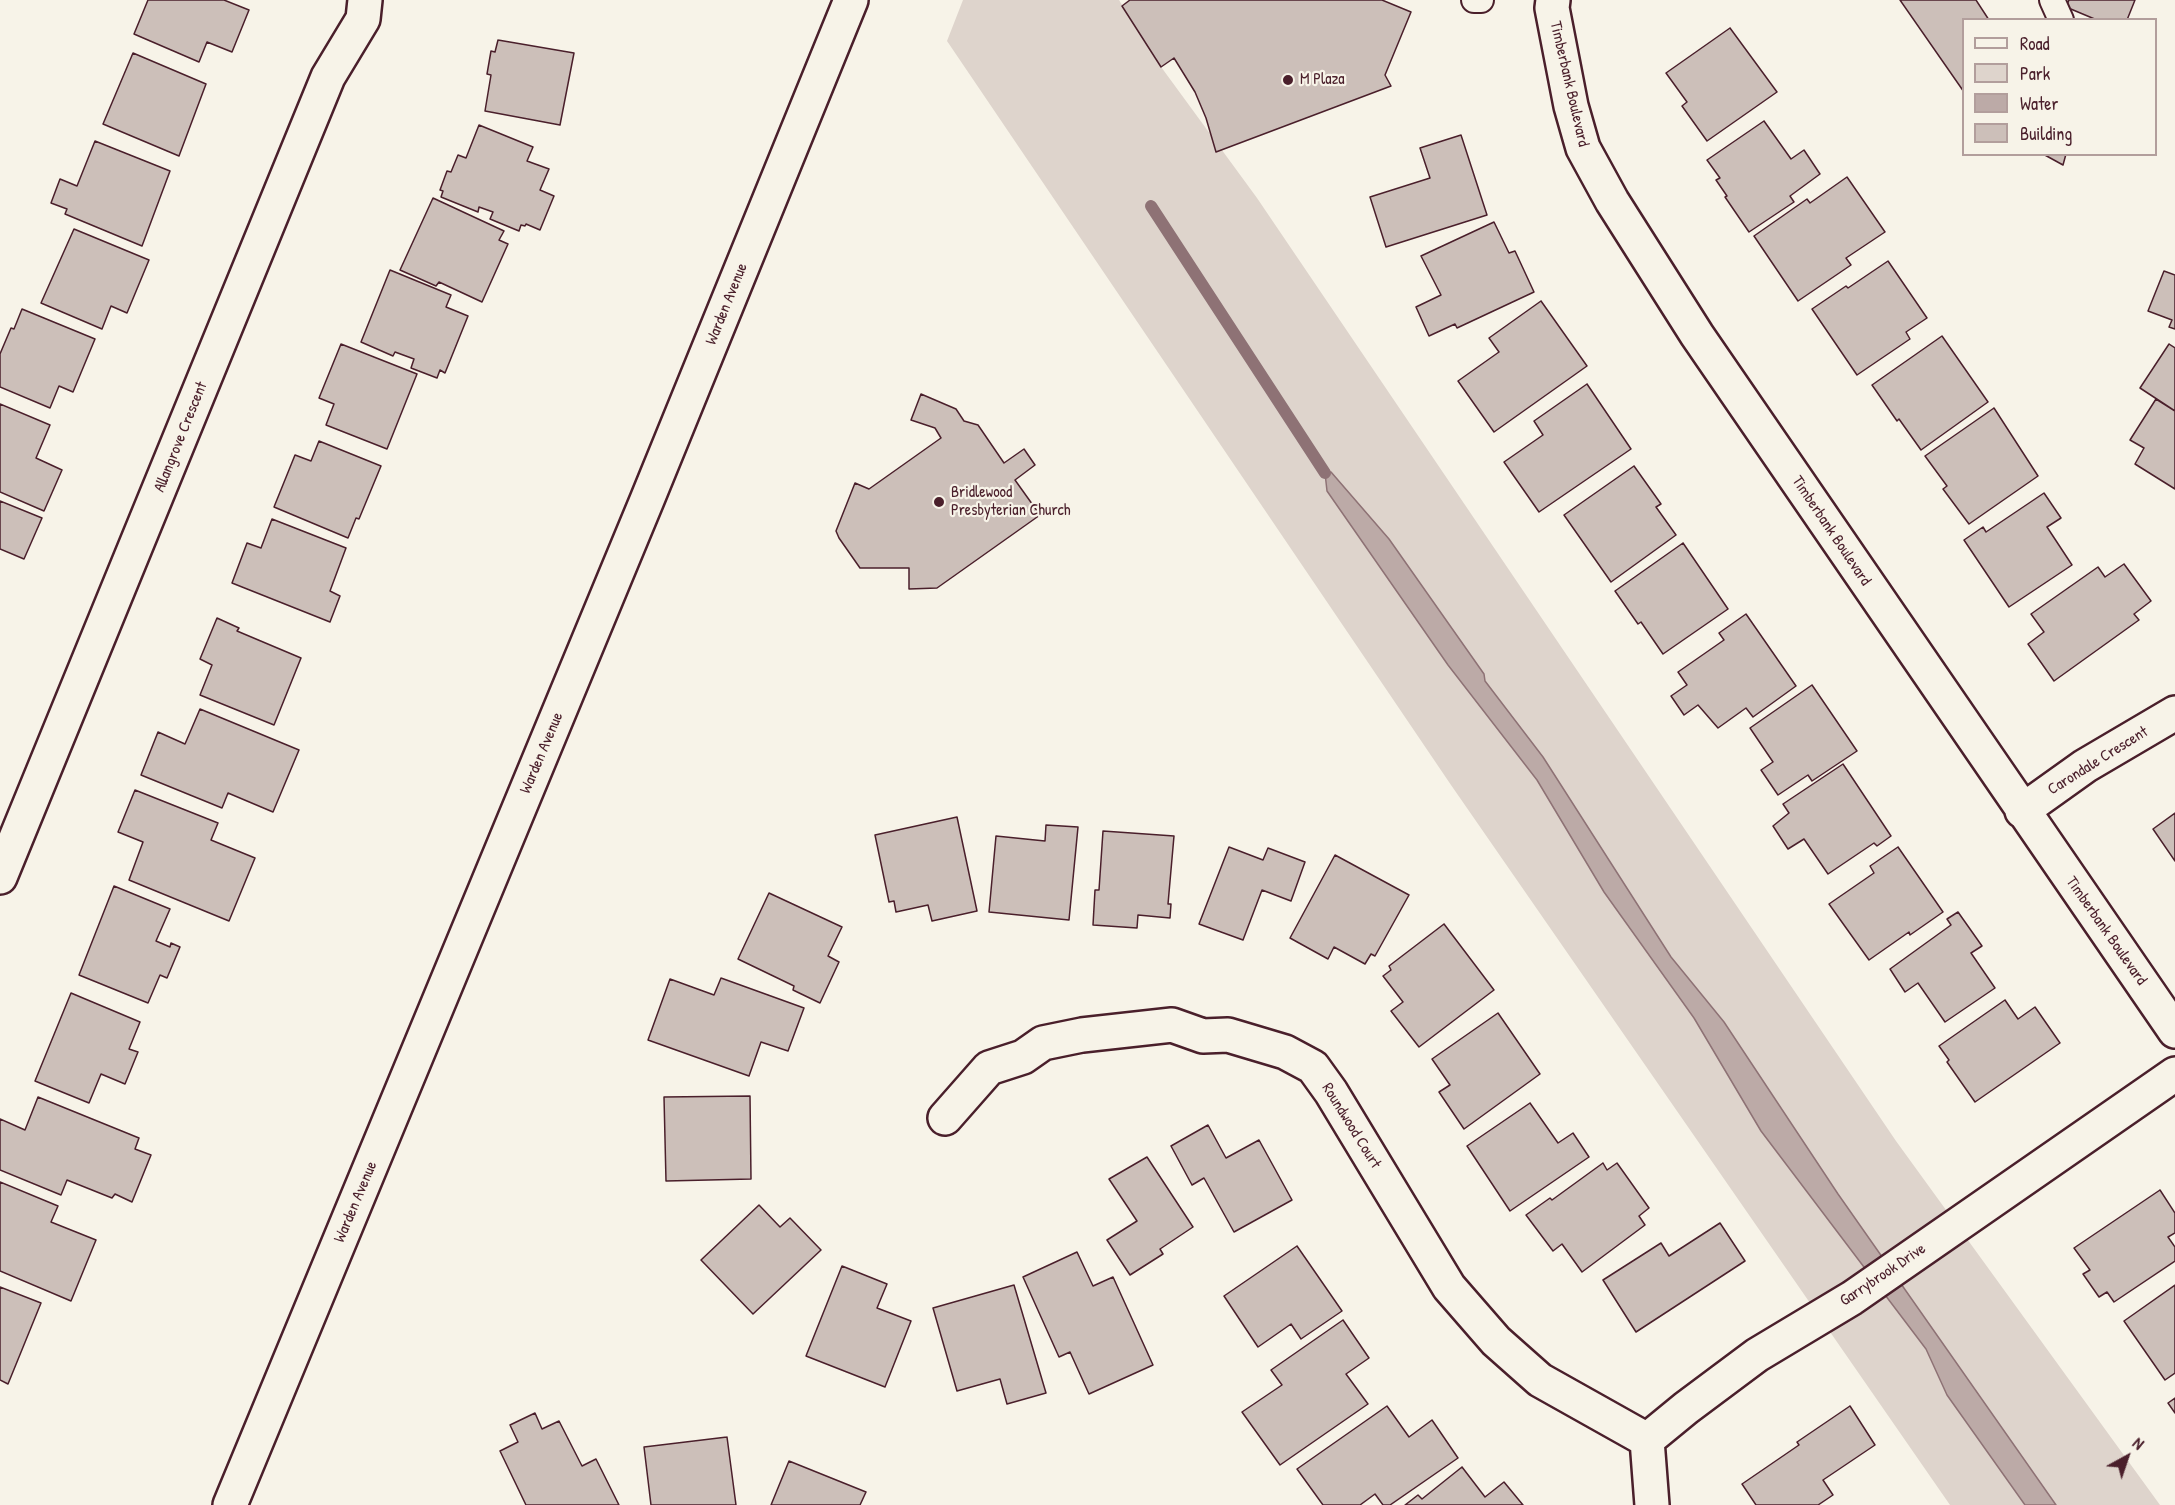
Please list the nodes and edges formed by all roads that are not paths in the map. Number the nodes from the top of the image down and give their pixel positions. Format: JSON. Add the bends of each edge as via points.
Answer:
{"nodes":[{"id":1,"x":365,"y":0,"type":"edge"},
{"id":2,"x":851,"y":0,"type":"edge"},
{"id":3,"x":1474,"y":0,"type":"edge"},
{"id":4,"x":1481,"y":0,"type":"edge"},
{"id":5,"x":1553,"y":0,"type":"edge"},
{"id":6,"x":2052,"y":0,"type":"edge"},
{"id":7,"x":2060,"y":18,"type":"edge"},
{"id":8,"x":2175,"y":713,"type":"edge"},
{"id":9,"x":2022,"y":811,"type":"junction"},
{"id":10,"x":0,"y":877,"type":"edge"},
{"id":11,"x":2175,"y":1032,"type":"edge"},
{"id":12,"x":2175,"y":1074,"type":"edge"},
{"id":13,"x":945,"y":1118,"type":"dead end"},
{"id":14,"x":1647,"y":1440,"type":"junction"},
{"id":15,"x":230,"y":1505,"type":"edge"},
{"id":16,"x":1652,"y":1505,"type":"edge"}],
"edges":[{"from":1,"to":10,"type":"street","name":"Allangrove Crescent","via":[[363,19],[328,77]]},
{"from":2,"to":15,"type":"street","name":"Warden Avenue"},
{"from":3,"to":4,"type":"lane"},
{"from":5,"to":9,"type":"street","name":"Timberbank Boulevard","via":[[1571,106],[1583,148],[1612,201],[1697,335]]},
{"from":6,"to":7,"type":"lane"},
{"from":8,"to":9,"type":"street","name":"Carondale Crescent","via":[[2085,766]]},
{"from":9,"to":11,"type":"street","name":"Timberbank Boulevard"},
{"from":12,"to":14,"type":"street","name":"Garrybrook Drive","via":[[1852,1298],[1757,1355]]},
{"from":13,"to":14,"type":"street","name":"Roundwood Court","via":[[989,1068],[1023,1057],[1043,1042],[1172,1025],[1203,1036],[1228,1035],[1285,1052],[1312,1067],[1331,1092],[1449,1287],[1496,1341],[1540,1380]]},
{"from":14,"to":16,"type":"street"}]}
